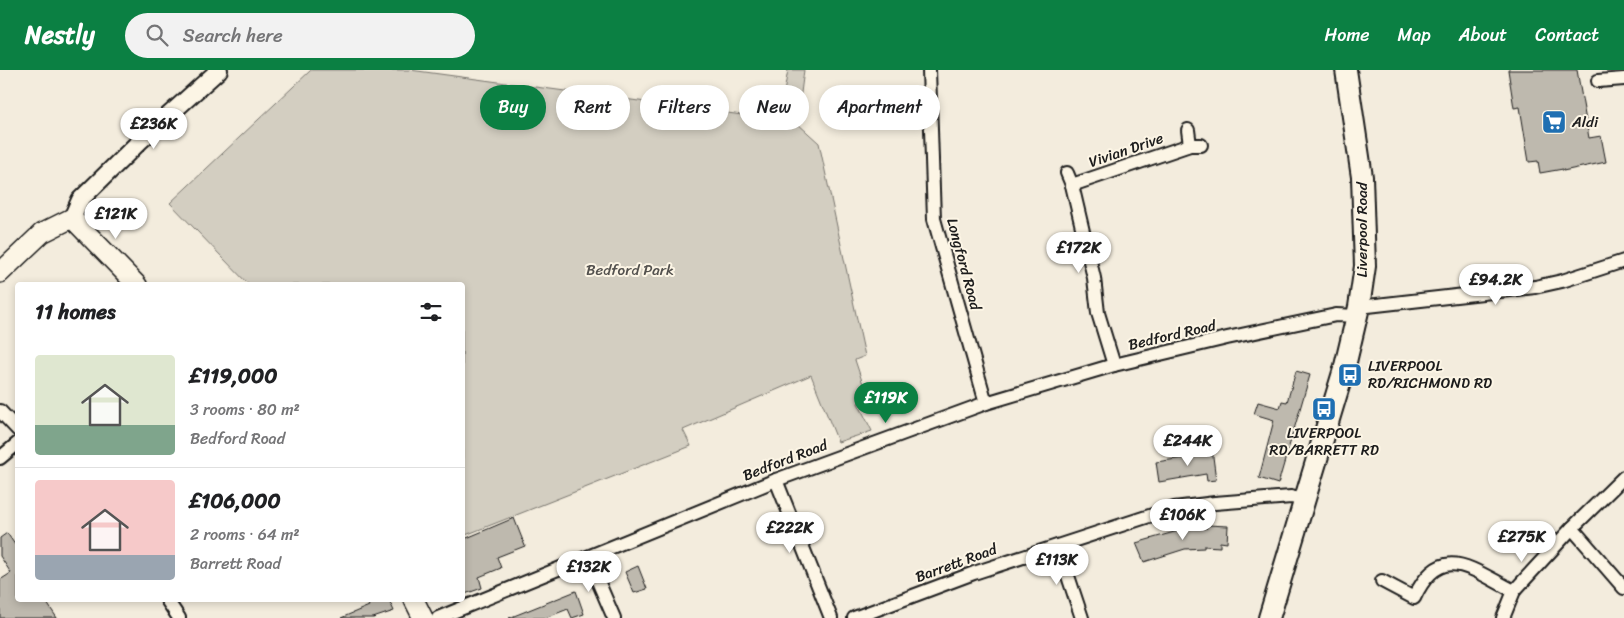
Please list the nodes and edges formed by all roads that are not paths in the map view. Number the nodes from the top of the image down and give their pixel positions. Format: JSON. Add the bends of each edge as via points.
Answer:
{"nodes":[{"id":1,"x":218,"y":70,"type":"edge"},
{"id":2,"x":929,"y":70,"type":"edge"},
{"id":3,"x":1346,"y":70,"type":"edge"},
{"id":4,"x":1624,"y":79,"type":"edge"},
{"id":5,"x":1598,"y":81,"type":"dead end"},
{"id":6,"x":1188,"y":130,"type":"dead end"},
{"id":7,"x":1067,"y":173,"type":"dead end"},
{"id":8,"x":1072,"y":186,"type":"junction"},
{"id":9,"x":72,"y":218,"type":"junction"},
{"id":10,"x":1624,"y":261,"type":"edge"},
{"id":11,"x":0,"y":273,"type":"edge"},
{"id":12,"x":134,"y":282,"type":"edge"},
{"id":13,"x":1358,"y":312,"type":"junction"},
{"id":14,"x":1114,"y":365,"type":"junction"},
{"id":15,"x":986,"y":403,"type":"junction"},
{"id":16,"x":0,"y":411,"type":"edge"},
{"id":17,"x":15,"y":427,"type":"edge"},
{"id":18,"x":15,"y":446,"type":"edge"},
{"id":19,"x":0,"y":458,"type":"edge"},
{"id":20,"x":1624,"y":477,"type":"edge"},
{"id":21,"x":776,"y":480,"type":"junction"},
{"id":22,"x":1304,"y":500,"type":"junction"},
{"id":23,"x":1572,"y":528,"type":"junction"},
{"id":24,"x":1058,"y":546,"type":"junction"},
{"id":25,"x":588,"y":558,"type":"junction"},
{"id":26,"x":1382,"y":581,"type":"dead end"},
{"id":27,"x":1624,"y":588,"type":"edge"},
{"id":28,"x":1514,"y":592,"type":"junction"},
{"id":29,"x":168,"y":602,"type":"edge"},
{"id":30,"x":415,"y":602,"type":"edge"},
{"id":31,"x":179,"y":618,"type":"edge"},
{"id":32,"x":423,"y":618,"type":"edge"},
{"id":33,"x":438,"y":618,"type":"edge"},
{"id":34,"x":614,"y":618,"type":"edge"},
{"id":35,"x":831,"y":618,"type":"edge"},
{"id":36,"x":854,"y":618,"type":"edge"},
{"id":37,"x":1082,"y":618,"type":"edge"},
{"id":38,"x":1269,"y":618,"type":"edge"},
{"id":39,"x":1503,"y":618,"type":"edge"}],
"edges":[{"from":1,"to":9,"type":"street","via":[[80,200]]},
{"from":2,"to":15,"type":"street","name":"Longford Road","via":[[934,219]]},
{"from":3,"to":13,"type":"main road","name":"Liverpool Road","via":[[1362,178],[1365,266]]},
{"from":4,"to":5,"type":"street"},
{"from":6,"to":8,"type":"street","name":"Vivian Drive","via":[[1196,145]]},
{"from":7,"to":8,"type":"street"},
{"from":8,"to":14,"type":"street","via":[[1094,278],[1098,313]]},
{"from":9,"to":11,"type":"main road","via":[[42,232]]},
{"from":9,"to":12,"type":"main road"},
{"from":10,"to":13,"type":"street","name":"Bedford Road","via":[[1535,287]]},
{"from":13,"to":14,"type":"street","name":"Bedford Road"},
{"from":13,"to":22,"type":"main road","name":"Liverpool Road"},
{"from":14,"to":15,"type":"street","name":"Bedford Road"},
{"from":15,"to":21,"type":"street","name":"Bedford Road"},
{"from":16,"to":17,"type":"street"},
{"from":18,"to":19,"type":"street"},
{"from":20,"to":23,"type":"street"},
{"from":21,"to":25,"type":"street","name":"Bedford Road"},
{"from":21,"to":35,"type":"street"},
{"from":22,"to":24,"type":"street","name":"Barrett Road","via":[[1291,497],[1174,508]]},
{"from":22,"to":38,"type":"main road","name":"Liverpool Road"},
{"from":23,"to":27,"type":"street"},
{"from":23,"to":28,"type":"street"},
{"from":24,"to":36,"type":"street","name":"Barrett Road"},
{"from":24,"to":37,"type":"street"},
{"from":25,"to":33,"type":"street","name":"Bedford Road"},
{"from":25,"to":34,"type":"street"},
{"from":26,"to":28,"type":"street","via":[[1414,598],[1422,581],[1434,569],[1458,563]]},
{"from":28,"to":39,"type":"street"},
{"from":29,"to":31,"type":"street"},
{"from":30,"to":32,"type":"main road"}]}
